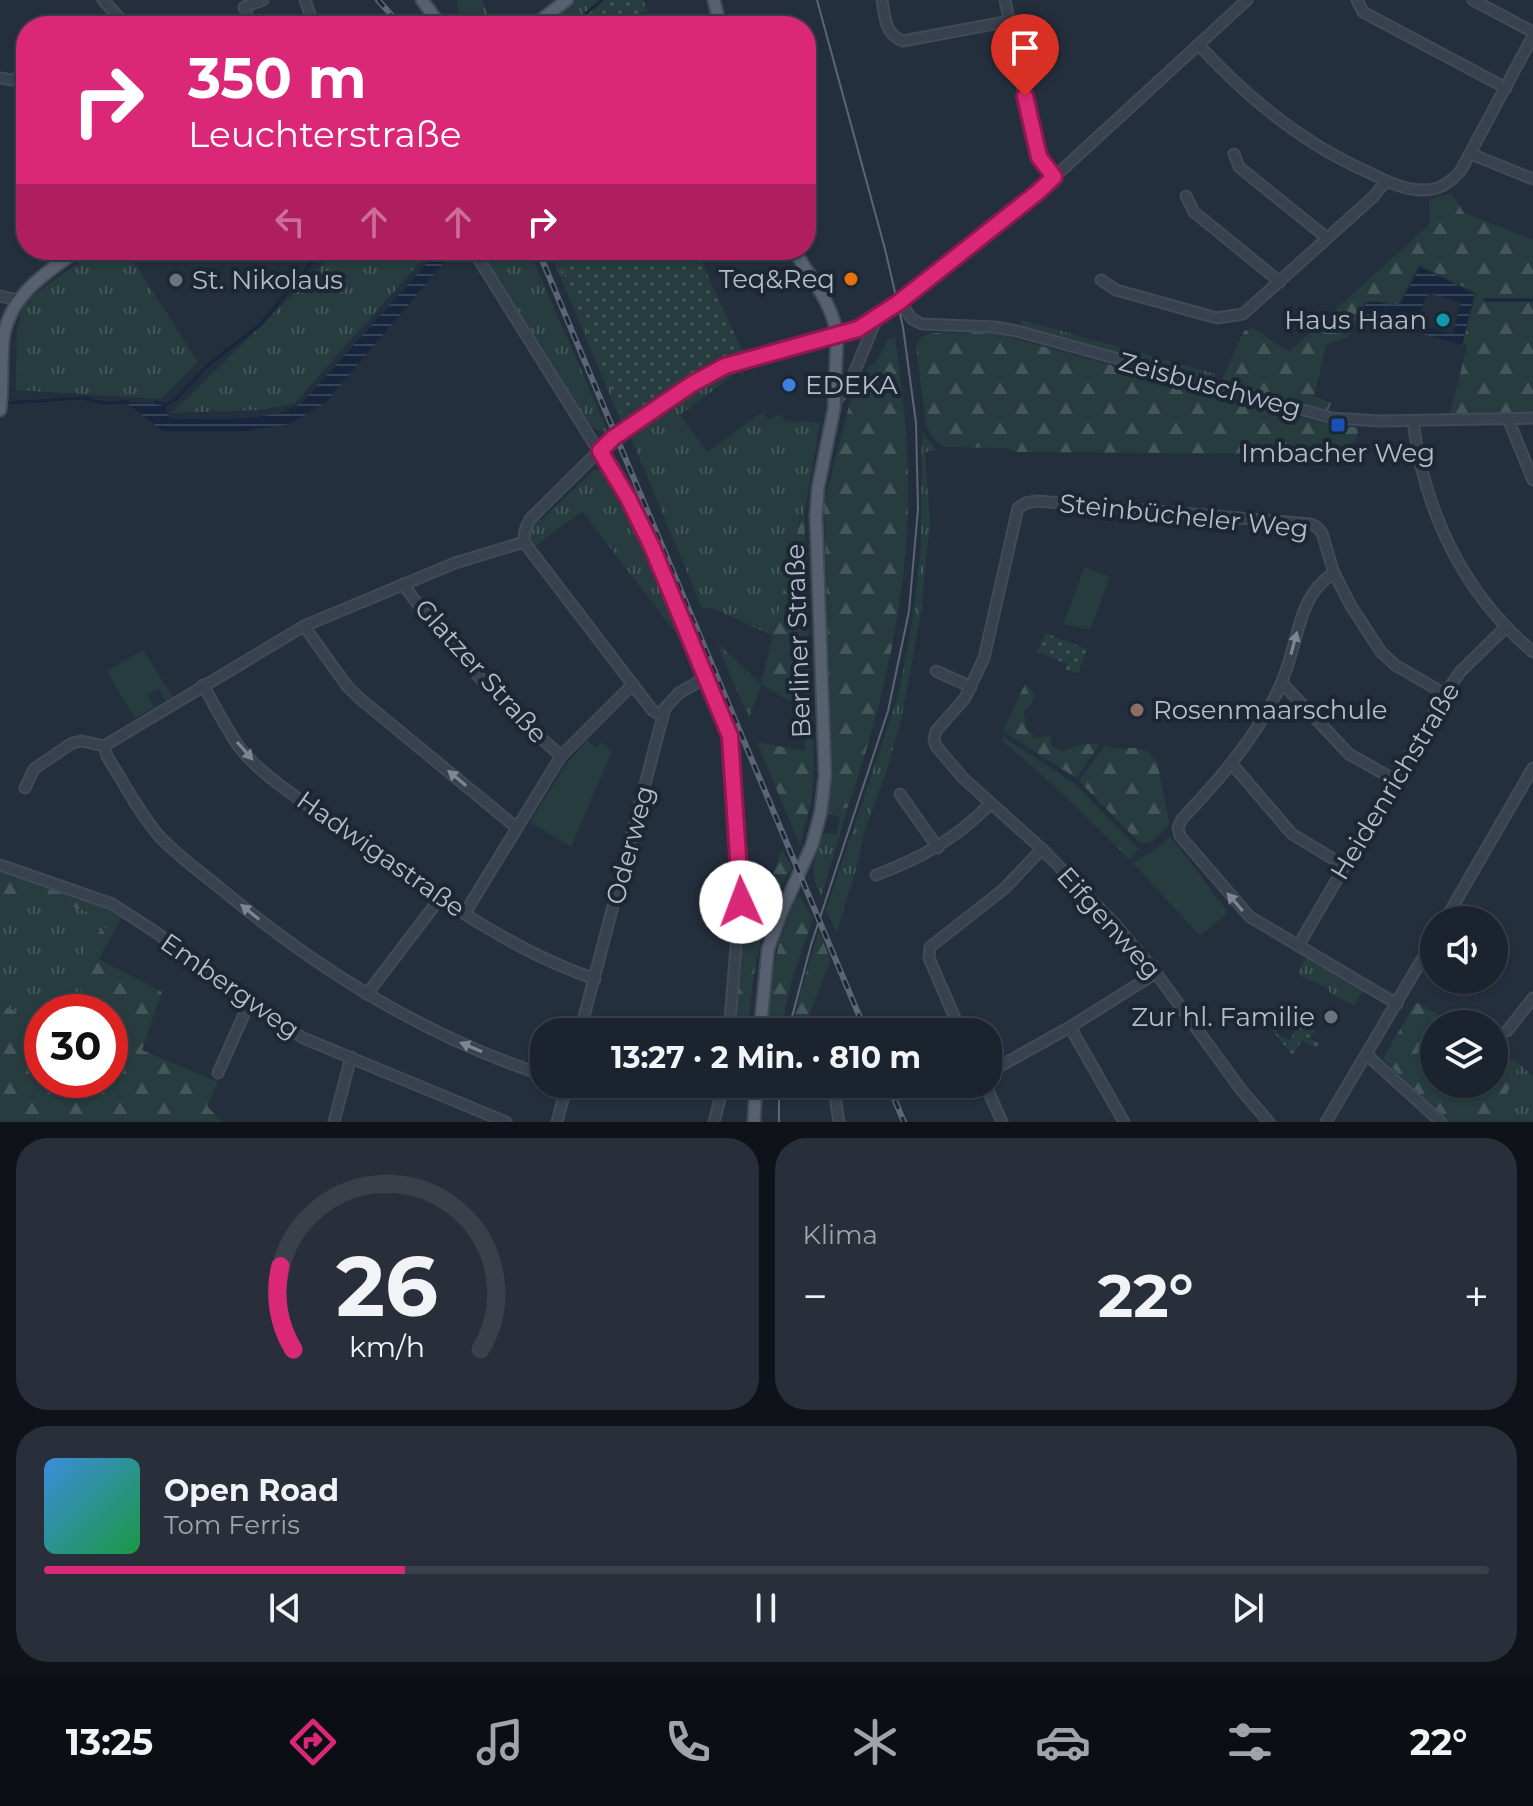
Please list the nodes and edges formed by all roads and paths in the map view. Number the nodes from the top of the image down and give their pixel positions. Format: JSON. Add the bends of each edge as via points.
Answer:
{"nodes":[{"id":1,"x":263,"y":0,"type":"edge"},
{"id":2,"x":567,"y":0,"type":"edge"},
{"id":3,"x":882,"y":0,"type":"edge"},
{"id":4,"x":1005,"y":0,"type":"edge"},
{"id":5,"x":1247,"y":0,"type":"edge"},
{"id":6,"x":1357,"y":0,"type":"edge"},
{"id":7,"x":1473,"y":0,"type":"edge"},
{"id":8,"x":243,"y":4,"type":"edge"},
{"id":9,"x":546,"y":16,"type":"edge"},
{"id":10,"x":1010,"y":21,"type":"junction"},
{"id":11,"x":1533,"y":34,"type":"edge"},
{"id":12,"x":1199,"y":45,"type":"junction"},
{"id":13,"x":1522,"y":57,"type":"junction"},
{"id":14,"x":1533,"y":61,"type":"edge"},
{"id":15,"x":1506,"y":88,"type":"junction"},
{"id":16,"x":1234,"y":154,"type":"dead end"},
{"id":17,"x":1471,"y":154,"type":"junction"},
{"id":18,"x":1054,"y":177,"type":"junction"},
{"id":19,"x":1533,"y":179,"type":"edge"},
{"id":20,"x":1386,"y":181,"type":"junction"},
{"id":21,"x":1186,"y":196,"type":"dead end"},
{"id":22,"x":1327,"y":238,"type":"junction"},
{"id":23,"x":64,"y":260,"type":"edge"},
{"id":24,"x":479,"y":260,"type":"edge"},
{"id":25,"x":800,"y":260,"type":"edge"},
{"id":26,"x":1101,"y":280,"type":"dead end"},
{"id":27,"x":1280,"y":282,"type":"junction"},
{"id":28,"x":0,"y":296,"type":"edge"},
{"id":29,"x":18,"y":300,"type":"junction"},
{"id":30,"x":900,"y":302,"type":"junction"},
{"id":31,"x":877,"y":318,"type":"junction"},
{"id":32,"x":837,"y":337,"type":"junction"},
{"id":33,"x":835,"y":402,"type":"junction"},
{"id":34,"x":0,"y":409,"type":"edge"},
{"id":35,"x":1533,"y":418,"type":"edge"},
{"id":36,"x":1508,"y":419,"type":"junction"},
{"id":37,"x":1413,"y":421,"type":"junction"},
{"id":38,"x":600,"y":451,"type":"junction"},
{"id":39,"x":1533,"y":480,"type":"edge"},
{"id":40,"x":524,"y":542,"type":"junction"},
{"id":41,"x":1334,"y":573,"type":"junction"},
{"id":42,"x":403,"y":584,"type":"junction"},
{"id":43,"x":304,"y":626,"type":"junction"},
{"id":44,"x":1506,"y":627,"type":"junction"},
{"id":45,"x":1533,"y":652,"type":"edge"},
{"id":46,"x":936,"y":671,"type":"dead end"},
{"id":47,"x":707,"y":677,"type":"junction"},
{"id":48,"x":1282,"y":683,"type":"junction"},
{"id":49,"x":633,"y":684,"type":"junction"},
{"id":50,"x":203,"y":685,"type":"junction"},
{"id":51,"x":971,"y":687,"type":"junction"},
{"id":52,"x":1445,"y":694,"type":"junction"},
{"id":53,"x":663,"y":716,"type":"junction"},
{"id":54,"x":104,"y":746,"type":"junction"},
{"id":55,"x":561,"y":756,"type":"junction"},
{"id":56,"x":1232,"y":764,"type":"junction"},
{"id":57,"x":1533,"y":768,"type":"edge"},
{"id":58,"x":1395,"y":780,"type":"junction"},
{"id":59,"x":25,"y":788,"type":"dead end"},
{"id":60,"x":900,"y":794,"type":"dead end"},
{"id":61,"x":990,"y":804,"type":"junction"},
{"id":62,"x":517,"y":828,"type":"junction"},
{"id":63,"x":938,"y":848,"type":"junction"},
{"id":64,"x":1042,"y":849,"type":"junction"},
{"id":65,"x":0,"y":865,"type":"edge"},
{"id":66,"x":1345,"y":866,"type":"junction"},
{"id":67,"x":876,"y":875,"type":"dead end"},
{"id":68,"x":441,"y":897,"type":"junction"},
{"id":69,"x":1453,"y":906,"type":"edge"},
{"id":70,"x":465,"y":913,"type":"junction"},
{"id":71,"x":1298,"y":946,"type":"junction"},
{"id":72,"x":1420,"y":964,"type":"edge"},
{"id":73,"x":1156,"y":973,"type":"junction"},
{"id":74,"x":595,"y":979,"type":"junction"},
{"id":75,"x":367,"y":994,"type":"junction"},
{"id":76,"x":1533,"y":998,"type":"edge"},
{"id":77,"x":250,"y":1001,"type":"junction"},
{"id":78,"x":1397,"y":1004,"type":"junction"},
{"id":79,"x":584,"y":1018,"type":"edge"},
{"id":80,"x":730,"y":1018,"type":"edge"},
{"id":81,"x":761,"y":1018,"type":"edge"},
{"id":82,"x":955,"y":1018,"type":"edge"},
{"id":83,"x":1070,"y":1027,"type":"junction"},
{"id":84,"x":1508,"y":1030,"type":"edge"},
{"id":85,"x":1367,"y":1055,"type":"junction"},
{"id":86,"x":351,"y":1057,"type":"junction"},
{"id":87,"x":1002,"y":1065,"type":"edge"},
{"id":88,"x":530,"y":1070,"type":"edge"},
{"id":89,"x":218,"y":1073,"type":"dead end"},
{"id":90,"x":563,"y":1098,"type":"edge"},
{"id":91,"x":720,"y":1098,"type":"edge"},
{"id":92,"x":755,"y":1098,"type":"edge"},
{"id":93,"x":835,"y":1098,"type":"edge"},
{"id":94,"x":991,"y":1098,"type":"edge"},
{"id":95,"x":334,"y":1122,"type":"edge"},
{"id":96,"x":506,"y":1122,"type":"edge"},
{"id":97,"x":557,"y":1122,"type":"edge"},
{"id":98,"x":714,"y":1122,"type":"edge"},
{"id":99,"x":754,"y":1122,"type":"edge"},
{"id":100,"x":839,"y":1122,"type":"edge"},
{"id":101,"x":1002,"y":1122,"type":"edge"},
{"id":102,"x":1124,"y":1122,"type":"edge"},
{"id":103,"x":1269,"y":1122,"type":"edge"},
{"id":104,"x":1326,"y":1122,"type":"edge"},
{"id":105,"x":1441,"y":1122,"type":"edge"}],
"edges":[{"from":1,"to":8,"type":"street"},
{"from":2,"to":9,"type":"main road"},
{"from":3,"to":10,"type":"street","via":[[887,28],[903,41]]},
{"from":4,"to":10,"type":"street"},
{"from":5,"to":12,"type":"street"},
{"from":6,"to":15,"type":"street","via":[[1363,12]]},
{"from":7,"to":11,"type":"street"},
{"from":10,"to":18,"type":"street","via":[[1035,147]]},
{"from":11,"to":13,"type":"street"},
{"from":12,"to":18,"type":"street"},
{"from":12,"to":20,"type":"street","via":[[1286,125]]},
{"from":13,"to":14,"type":"street"},
{"from":13,"to":15,"type":"street"},
{"from":15,"to":17,"type":"street"},
{"from":16,"to":22,"type":"street","via":[[1239,167]]},
{"from":17,"to":19,"type":"street"},
{"from":17,"to":20,"type":"street","via":[[1454,179],[1433,189],[1414,190]]},
{"from":18,"to":30,"type":"street"},
{"from":20,"to":22,"type":"street"},
{"from":21,"to":27,"type":"street","via":[[1194,212]]},
{"from":22,"to":27,"type":"street"},
{"from":23,"to":29,"type":"main road"},
{"from":24,"to":38,"type":"street"},
{"from":25,"to":32,"type":"main road","name":"Berliner Straße","via":[[825,301]]},
{"from":26,"to":27,"type":"street","via":[[1116,290],[1217,318],[1243,314]]},
{"from":28,"to":29,"type":"street"},
{"from":29,"to":34,"type":"main road","via":[[5,328]]},
{"from":30,"to":31,"type":"street"},
{"from":30,"to":37,"type":"street","name":"Zeisbuschweg","via":[[922,324],[1017,331],[1327,417]]},
{"from":31,"to":32,"type":"street"},
{"from":31,"to":33,"type":"street","via":[[849,385]]},
{"from":32,"to":33,"type":"main road","name":"Berliner Straße"},
{"from":32,"to":38,"type":"street","via":[[725,366]]},
{"from":33,"to":81,"type":"main road","name":"Berliner Straße","via":[[816,516],[824,786],[812,845],[768,949]]},
{"from":35,"to":36,"type":"street","name":"Zeisbuschweg"},
{"from":36,"to":37,"type":"street","name":"Zeisbuschweg"},
{"from":36,"to":39,"type":"street"},
{"from":37,"to":44,"type":"street","via":[[1418,460],[1448,544]]},
{"from":38,"to":40,"type":"street","via":[[530,519]]},
{"from":38,"to":47,"type":"street","via":[[643,529]]},
{"from":40,"to":42,"type":"street"},
{"from":40,"to":49,"type":"street"},
{"from":48,"to":41,"type":"street","one_way":true,"via":[[1306,603]]},
{"from":41,"to":51,"type":"street","name":"Steinbücheler Weg","via":[[1322,533],[1310,524],[1026,503],[1014,518],[993,627]]},
{"from":41,"to":52,"type":"street","name":"Steinbücheler Weg","via":[[1381,652]]},
{"from":42,"to":43,"type":"street"},
{"from":42,"to":55,"type":"street","name":"Glatzer Straße","via":[[476,673]]},
{"from":43,"to":50,"type":"street"},
{"from":62,"to":43,"type":"street","one_way":true,"via":[[358,697]]},
{"from":44,"to":45,"type":"street"},
{"from":44,"to":52,"type":"street","name":"Heidenrichstraße"},
{"from":46,"to":51,"type":"street"},
{"from":47,"to":53,"type":"street","name":"Oderweg","via":[[679,693]]},
{"from":47,"to":80,"type":"street","via":[[730,736],[738,835],[741,902]]},
{"from":48,"to":56,"type":"street"},
{"from":48,"to":58,"type":"street","via":[[1349,754]]},
{"from":49,"to":53,"type":"street"},
{"from":49,"to":55,"type":"street"},
{"from":50,"to":54,"type":"street"},
{"from":50,"to":68,"type":"street","name":"Hadwigastraße","one_way":true,"via":[[241,749],[260,767]]},
{"from":51,"to":61,"type":"street","name":"Eifgenweg","via":[[934,739]]},
{"from":52,"to":58,"type":"street","name":"Heidenrichstraße"},
{"from":53,"to":74,"type":"street","name":"Oderweg"},
{"from":54,"to":59,"type":"street","via":[[72,743],[34,769]]},
{"from":75,"to":54,"type":"street","one_way":true,"via":[[259,920],[170,847]]},
{"from":55,"to":62,"type":"street"},
{"from":56,"to":66,"type":"street","via":[[1292,834]]},
{"from":71,"to":56,"type":"street","one_way":true,"via":[[1250,917],[1180,836],[1182,819]]},
{"from":57,"to":69,"type":"street"},
{"from":58,"to":66,"type":"street","name":"Heidenrichstraße"},
{"from":60,"to":63,"type":"street"},
{"from":61,"to":63,"type":"street"},
{"from":61,"to":64,"type":"street","name":"Eifgenweg"},
{"from":62,"to":70,"type":"street"},
{"from":63,"to":67,"type":"street"},
{"from":64,"to":73,"type":"street","name":"Eifgenweg"},
{"from":64,"to":82,"type":"street","via":[[1004,889],[930,947],[929,958]]},
{"from":65,"to":77,"type":"street","name":"Embergweg","via":[[112,904]]},
{"from":66,"to":71,"type":"street","name":"Heidenrichstraße"},
{"from":68,"to":70,"type":"street","name":"Hadwigastraße"},
{"from":68,"to":75,"type":"street"},
{"from":70,"to":74,"type":"street","name":"Hadwigastraße","via":[[553,965]]},
{"from":71,"to":78,"type":"street"},
{"from":72,"to":78,"type":"street"},
{"from":73,"to":83,"type":"street"},
{"from":73,"to":103,"type":"street","name":"Eifgenweg"},
{"from":74,"to":79,"type":"street","name":"Oderweg"},
{"from":88,"to":75,"type":"street","one_way":true,"via":[[448,1038]]},
{"from":76,"to":84,"type":"street"},
{"from":77,"to":86,"type":"street","name":"Embergweg","via":[[303,1038]]},
{"from":77,"to":89,"type":"street"},
{"from":78,"to":85,"type":"street"},
{"from":83,"to":87,"type":"street"},
{"from":83,"to":102,"type":"street"},
{"from":85,"to":104,"type":"street"},
{"from":85,"to":105,"type":"street"},
{"from":86,"to":95,"type":"street"},
{"from":86,"to":96,"type":"street","name":"Embergweg"},
{"from":90,"to":97,"type":"street"},
{"from":91,"to":98,"type":"street"},
{"from":92,"to":99,"type":"main road"},
{"from":93,"to":100,"type":"street"},
{"from":94,"to":101,"type":"street"}]}
